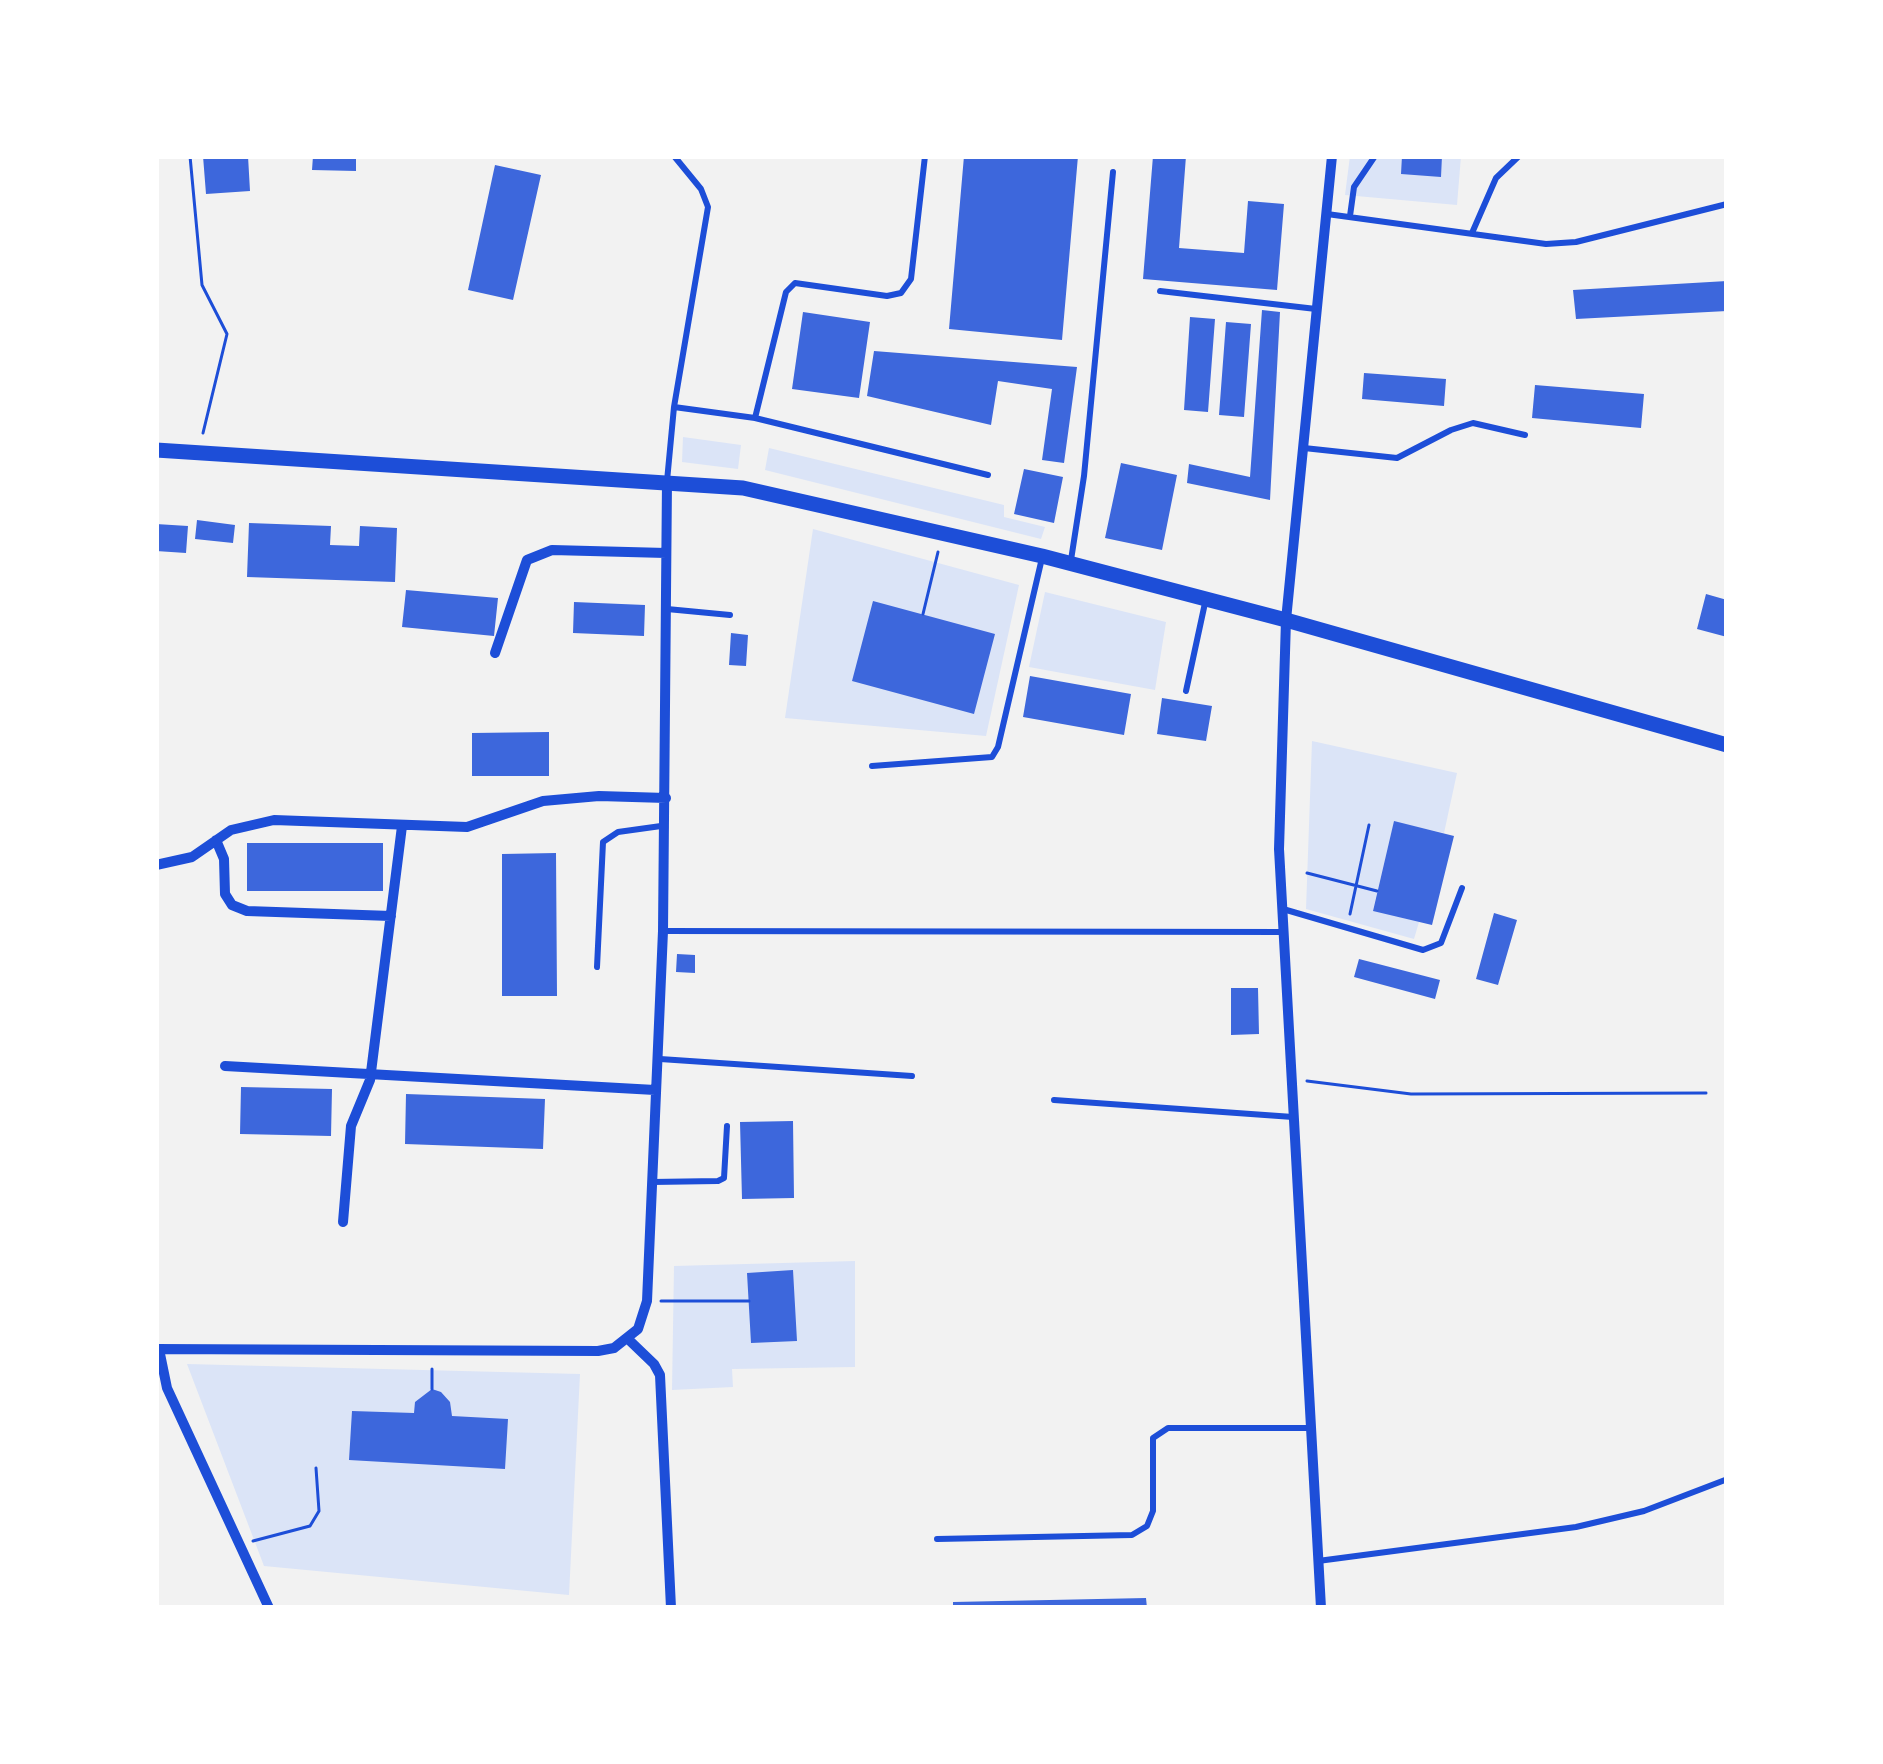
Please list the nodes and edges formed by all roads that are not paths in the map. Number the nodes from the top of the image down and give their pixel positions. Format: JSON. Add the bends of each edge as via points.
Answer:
{"nodes":[{"id":1,"x":674,"y":156,"type":"edge"},
{"id":2,"x":925,"y":156,"type":"edge"},
{"id":3,"x":1332,"y":156,"type":"edge"},
{"id":4,"x":1375,"y":156,"type":"edge"},
{"id":5,"x":1519,"y":156,"type":"edge"},
{"id":6,"x":1507,"y":160,"type":"edge"},
{"id":7,"x":1113,"y":172,"type":"dead end"},
{"id":8,"x":1727,"y":204,"type":"edge"},
{"id":9,"x":1327,"y":214,"type":"junction"},
{"id":10,"x":1350,"y":216,"type":"junction"},
{"id":11,"x":1472,"y":233,"type":"junction"},
{"id":12,"x":1160,"y":291,"type":"dead end"},
{"id":13,"x":1316,"y":309,"type":"junction"},
{"id":14,"x":674,"y":407,"type":"junction"},
{"id":15,"x":754,"y":418,"type":"junction"},
{"id":16,"x":1525,"y":435,"type":"dead end"},
{"id":17,"x":1304,"y":448,"type":"junction"},
{"id":18,"x":156,"y":450,"type":"edge"},
{"id":19,"x":988,"y":475,"type":"dead end"},
{"id":20,"x":668,"y":481,"type":"junction"},
{"id":21,"x":666,"y":553,"type":"junction"},
{"id":22,"x":1042,"y":556,"type":"junction"},
{"id":23,"x":1070,"y":564,"type":"junction"},
{"id":24,"x":1206,"y":599,"type":"junction"},
{"id":25,"x":666,"y":609,"type":"junction"},
{"id":26,"x":730,"y":615,"type":"dead end"},
{"id":27,"x":1286,"y":620,"type":"junction"},
{"id":28,"x":495,"y":653,"type":"dead end"},
{"id":29,"x":1186,"y":692,"type":"dead end"},
{"id":30,"x":1727,"y":745,"type":"edge"},
{"id":31,"x":872,"y":766,"type":"dead end"},
{"id":32,"x":666,"y":797,"type":"junction"},
{"id":33,"x":402,"y":826,"type":"junction"},
{"id":34,"x":665,"y":826,"type":"junction"},
{"id":35,"x":216,"y":840,"type":"junction"},
{"id":36,"x":156,"y":865,"type":"edge"},
{"id":37,"x":1462,"y":887,"type":"dead end"},
{"id":38,"x":1281,"y":909,"type":"junction"},
{"id":39,"x":391,"y":916,"type":"junction"},
{"id":40,"x":663,"y":932,"type":"junction"},
{"id":41,"x":1283,"y":932,"type":"junction"},
{"id":42,"x":597,"y":968,"type":"dead end"},
{"id":43,"x":657,"y":1059,"type":"junction"},
{"id":44,"x":225,"y":1066,"type":"dead end"},
{"id":45,"x":371,"y":1072,"type":"junction"},
{"id":46,"x":912,"y":1076,"type":"dead end"},
{"id":47,"x":656,"y":1090,"type":"junction"},
{"id":48,"x":1054,"y":1100,"type":"dead end"},
{"id":49,"x":1293,"y":1117,"type":"junction"},
{"id":50,"x":727,"y":1126,"type":"dead end"},
{"id":51,"x":652,"y":1182,"type":"junction"},
{"id":52,"x":343,"y":1222,"type":"dead end"},
{"id":53,"x":629,"y":1340,"type":"junction"},
{"id":54,"x":158,"y":1349,"type":"edge"},
{"id":55,"x":1311,"y":1428,"type":"junction"},
{"id":56,"x":1725,"y":1480,"type":"edge"},
{"id":57,"x":938,"y":1539,"type":"dead end"},
{"id":58,"x":1318,"y":1561,"type":"junction"},
{"id":59,"x":269,"y":1608,"type":"edge"},
{"id":60,"x":671,"y":1608,"type":"edge"},
{"id":61,"x":1321,"y":1608,"type":"edge"}],
"edges":[{"from":1,"to":14,"type":"lane","via":[[708,207]]},
{"from":2,"to":15,"type":"lane","via":[[911,279],[887,296],[795,284],[786,292]]},
{"from":3,"to":9,"type":"street"},
{"from":4,"to":10,"type":"lane","via":[[1354,187]]},
{"from":5,"to":6,"type":"lane"},
{"from":6,"to":11,"type":"lane"},
{"from":7,"to":23,"type":"lane"},
{"from":8,"to":11,"type":"lane","via":[[1576,242]]},
{"from":9,"to":10,"type":"lane"},
{"from":9,"to":13,"type":"street"},
{"from":10,"to":11,"type":"lane"},
{"from":12,"to":13,"type":"lane"},
{"from":13,"to":17,"type":"street"},
{"from":14,"to":15,"type":"lane"},
{"from":14,"to":20,"type":"lane"},
{"from":15,"to":19,"type":"lane"},
{"from":16,"to":17,"type":"lane","via":[[1473,423],[1397,458]]},
{"from":17,"to":27,"type":"street"},
{"from":18,"to":20,"type":"main road"},
{"from":20,"to":21,"type":"street"},
{"from":20,"to":22,"type":"main road","via":[[743,488]]},
{"from":21,"to":25,"type":"street"},
{"from":21,"to":28,"type":"street","via":[[553,550],[527,560]]},
{"from":22,"to":23,"type":"main road"},
{"from":22,"to":31,"type":"lane","via":[[992,757]]},
{"from":23,"to":24,"type":"main road"},
{"from":24,"to":27,"type":"main road"},
{"from":24,"to":29,"type":"lane"},
{"from":25,"to":26,"type":"lane"},
{"from":25,"to":32,"type":"street"},
{"from":27,"to":30,"type":"main road"},
{"from":27,"to":38,"type":"street"},
{"from":32,"to":33,"type":"street","via":[[543,801],[467,827]]},
{"from":32,"to":34,"type":"street"},
{"from":33,"to":35,"type":"street","via":[[274,820]]},
{"from":33,"to":39,"type":"street"},
{"from":34,"to":40,"type":"street"},
{"from":34,"to":42,"type":"lane","via":[[603,842]]},
{"from":35,"to":36,"type":"street","via":[[192,857]]},
{"from":35,"to":39,"type":"street","via":[[232,905]]},
{"from":37,"to":38,"type":"lane","via":[[1441,943],[1423,950]]},
{"from":38,"to":41,"type":"street"},
{"from":39,"to":45,"type":"street"},
{"from":40,"to":41,"type":"lane"},
{"from":40,"to":43,"type":"street"},
{"from":41,"to":49,"type":"street"},
{"from":43,"to":46,"type":"lane"},
{"from":43,"to":47,"type":"street"},
{"from":44,"to":45,"type":"street"},
{"from":45,"to":47,"type":"street"},
{"from":45,"to":52,"type":"street","via":[[351,1126]]},
{"from":47,"to":51,"type":"street"},
{"from":48,"to":49,"type":"lane"},
{"from":49,"to":55,"type":"street"},
{"from":50,"to":51,"type":"lane","via":[[724,1178]]},
{"from":51,"to":53,"type":"street","via":[[647,1301]]},
{"from":53,"to":54,"type":"street","via":[[598,1351]]},
{"from":53,"to":60,"type":"street","via":[[660,1375]]},
{"from":54,"to":59,"type":"street","via":[[167,1388]]},
{"from":55,"to":57,"type":"lane","via":[[1168,1428],[1153,1438],[1153,1511],[1132,1535]]},
{"from":55,"to":58,"type":"street"},
{"from":56,"to":58,"type":"lane","via":[[1576,1527]]},
{"from":58,"to":61,"type":"street"}]}
